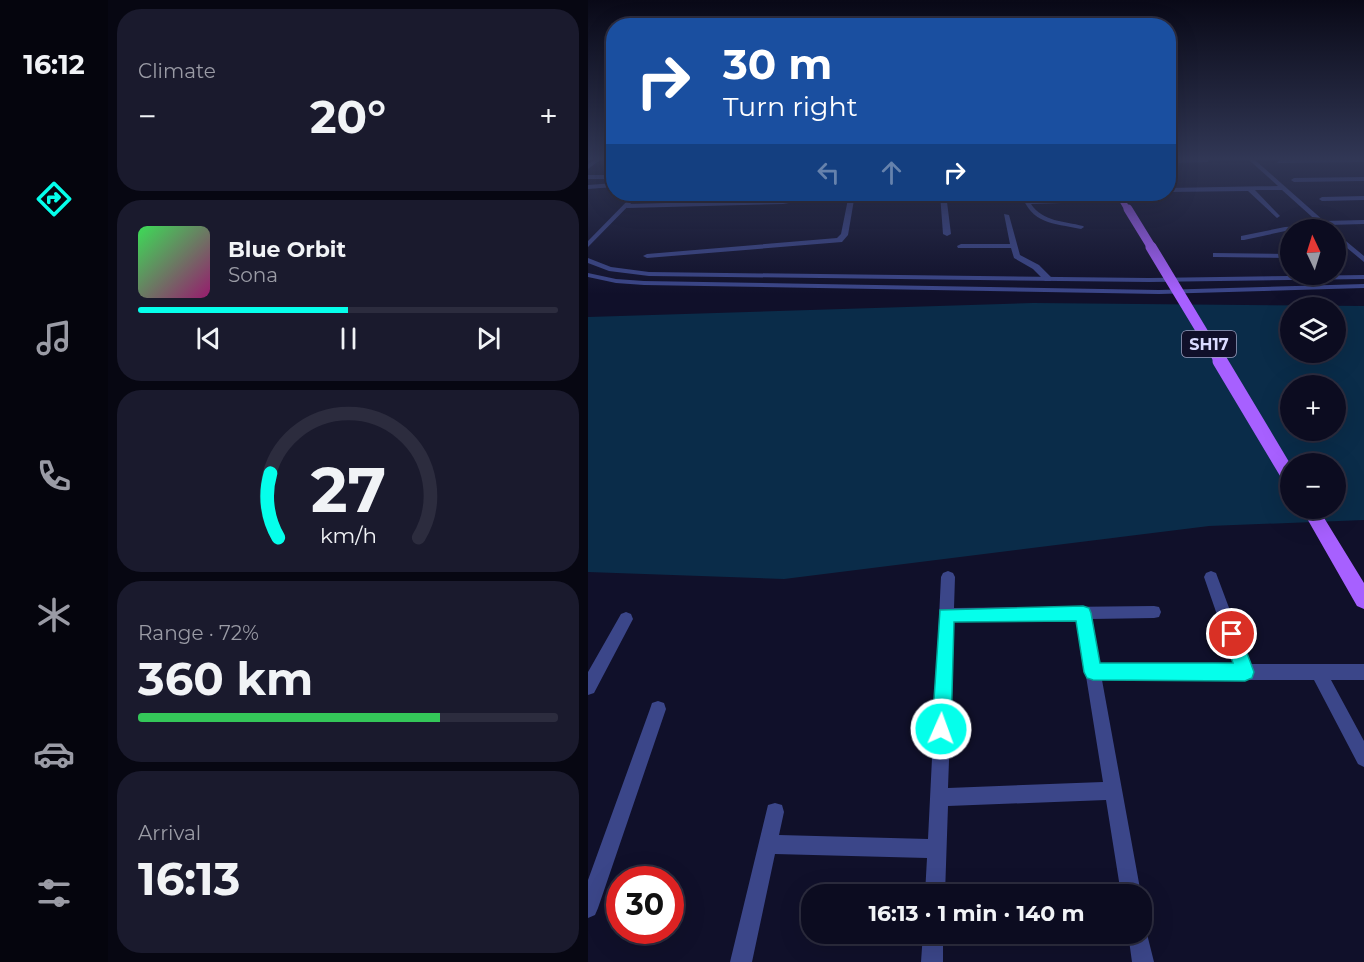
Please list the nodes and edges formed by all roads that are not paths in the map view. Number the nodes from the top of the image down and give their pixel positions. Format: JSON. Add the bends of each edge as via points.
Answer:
{"nodes":[{"id":1,"x":670,"y":205,"type":"edge"},
{"id":2,"x":850,"y":205,"type":"edge"},
{"id":3,"x":944,"y":205,"type":"edge"},
{"id":4,"x":1027,"y":205,"type":"edge"},
{"id":5,"x":1126,"y":205,"type":"edge"},
{"id":6,"x":1266,"y":205,"type":"edge"},
{"id":7,"x":1304,"y":205,"type":"edge"},
{"id":8,"x":627,"y":206,"type":"joint"},
{"id":9,"x":1006,"y":215,"type":"dead end"},
{"id":10,"x":1277,"y":216,"type":"dead end"},
{"id":11,"x":1319,"y":219,"type":"edge"},
{"id":12,"x":1364,"y":222,"type":"edge"},
{"id":13,"x":1346,"y":224,"type":"edge"},
{"id":14,"x":1081,"y":227,"type":"dead end"},
{"id":15,"x":1280,"y":230,"type":"edge"},
{"id":16,"x":947,"y":234,"type":"dead end"},
{"id":17,"x":1244,"y":238,"type":"dead end"},
{"id":18,"x":588,"y":245,"type":"edge"},
{"id":19,"x":962,"y":246,"type":"dead end"},
{"id":20,"x":1014,"y":246,"type":"junction"},
{"id":21,"x":1346,"y":246,"type":"edge"},
{"id":22,"x":1216,"y":255,"type":"dead end"},
{"id":23,"x":647,"y":256,"type":"dead end"},
{"id":24,"x":1280,"y":256,"type":"edge"},
{"id":25,"x":588,"y":260,"type":"edge"},
{"id":26,"x":1364,"y":260,"type":"edge"},
{"id":27,"x":588,"y":275,"type":"edge"},
{"id":28,"x":1364,"y":277,"type":"edge"},
{"id":29,"x":1048,"y":279,"type":"junction"},
{"id":30,"x":1364,"y":286,"type":"edge"},
{"id":31,"x":1280,"y":461,"type":"edge"},
{"id":32,"x":1316,"y":519,"type":"edge"},
{"id":33,"x":948,"y":577,"type":"dead end"},
{"id":34,"x":1211,"y":577,"type":"dead end"},
{"id":35,"x":1364,"y":600,"type":"edge"},
{"id":36,"x":1154,"y":612,"type":"dead end"},
{"id":37,"x":1083,"y":613,"type":"junction"},
{"id":38,"x":946,"y":615,"type":"junction"},
{"id":39,"x":626,"y":619,"type":"dead end"},
{"id":40,"x":1093,"y":672,"type":"junction"},
{"id":41,"x":1245,"y":672,"type":"junction"},
{"id":42,"x":1318,"y":672,"type":"junction"},
{"id":43,"x":1364,"y":672,"type":"edge"},
{"id":44,"x":588,"y":687,"type":"edge"},
{"id":45,"x":658,"y":709,"type":"dead end"},
{"id":46,"x":1364,"y":759,"type":"edge"},
{"id":47,"x":1113,"y":791,"type":"junction"},
{"id":48,"x":938,"y":797,"type":"junction"},
{"id":49,"x":775,"y":812,"type":"dead end"},
{"id":50,"x":768,"y":844,"type":"junction"},
{"id":51,"x":937,"y":849,"type":"junction"},
{"id":52,"x":935,"y":884,"type":"edge"},
{"id":53,"x":1129,"y":884,"type":"edge"},
{"id":54,"x":588,"y":908,"type":"edge"},
{"id":55,"x":933,"y":944,"type":"edge"},
{"id":56,"x":1140,"y":944,"type":"edge"},
{"id":57,"x":741,"y":962,"type":"edge"},
{"id":58,"x":932,"y":962,"type":"edge"},
{"id":59,"x":1143,"y":962,"type":"edge"}],
"edges":[{"from":1,"to":8,"type":"street"},
{"from":2,"to":23,"type":"street","via":[[844,236],[839,240]]},
{"from":3,"to":16,"type":"street"},
{"from":4,"to":14,"type":"street","via":[[1036,216]]},
{"from":5,"to":31,"type":"main road","number":"SH17","bridge":true},
{"from":6,"to":10,"type":"street"},
{"from":7,"to":11,"type":"street"},
{"from":8,"to":18,"type":"street"},
{"from":9,"to":20,"type":"street"},
{"from":12,"to":13,"type":"street"},
{"from":15,"to":17,"type":"street"},
{"from":19,"to":20,"type":"street"},
{"from":20,"to":29,"type":"street","via":[[1017,256]]},
{"from":21,"to":26,"type":"street"},
{"from":22,"to":24,"type":"street"},
{"from":25,"to":29,"type":"street","via":[[609,269],[649,274]]},
{"from":27,"to":30,"type":"street","via":[[644,283],[1125,291]]},
{"from":28,"to":29,"type":"street"},
{"from":32,"to":35,"type":"main road"},
{"from":33,"to":38,"type":"street"},
{"from":34,"to":41,"type":"street"},
{"from":36,"to":37,"type":"street"},
{"from":37,"to":38,"type":"street"},
{"from":37,"to":40,"type":"street"},
{"from":38,"to":48,"type":"street"},
{"from":39,"to":44,"type":"street"},
{"from":40,"to":41,"type":"street"},
{"from":40,"to":47,"type":"street"},
{"from":41,"to":42,"type":"street"},
{"from":42,"to":43,"type":"street"},
{"from":42,"to":46,"type":"street"},
{"from":45,"to":54,"type":"street"},
{"from":47,"to":48,"type":"street"},
{"from":47,"to":53,"type":"street"},
{"from":48,"to":51,"type":"street"},
{"from":49,"to":50,"type":"street"},
{"from":50,"to":51,"type":"street"},
{"from":50,"to":57,"type":"street"},
{"from":51,"to":52,"type":"street"},
{"from":55,"to":58,"type":"street"},
{"from":56,"to":59,"type":"street"}]}
